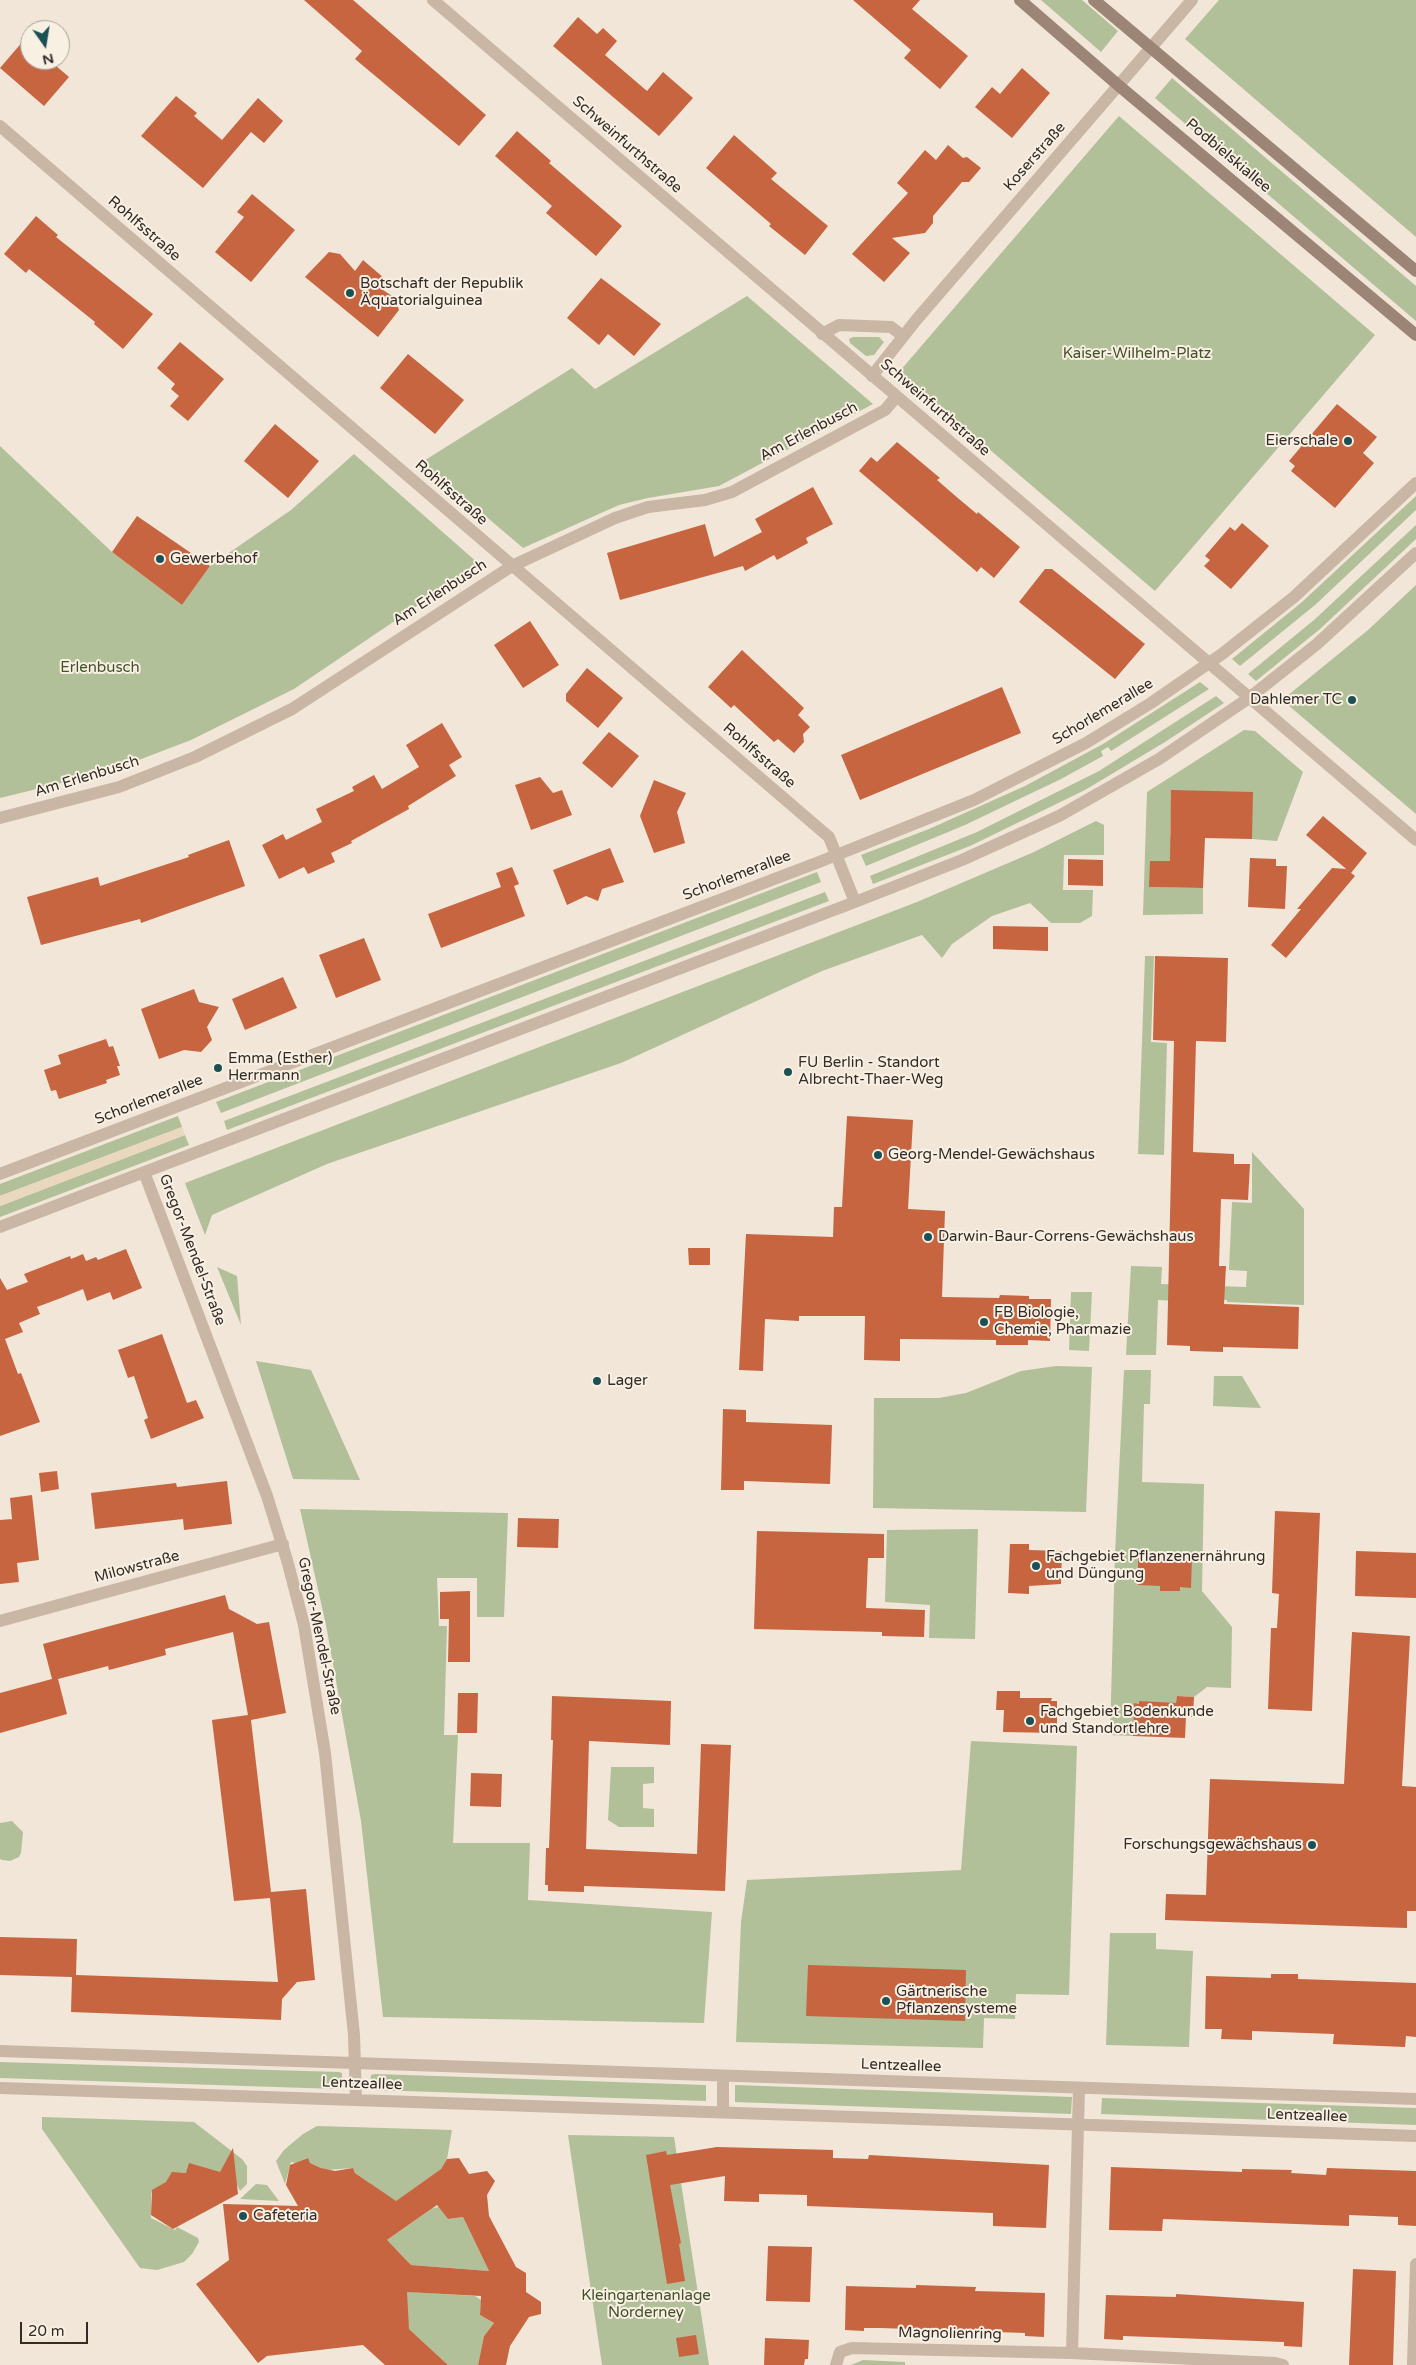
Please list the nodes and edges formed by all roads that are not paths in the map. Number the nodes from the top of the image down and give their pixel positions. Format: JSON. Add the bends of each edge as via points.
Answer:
{"nodes":[{"id":1,"x":434,"y":0,"type":"edge"},
{"id":2,"x":1020,"y":0,"type":"edge"},
{"id":3,"x":1094,"y":0,"type":"edge"},
{"id":4,"x":1192,"y":0,"type":"edge"},
{"id":5,"x":1150,"y":48,"type":"junction"},
{"id":6,"x":1118,"y":85,"type":"junction"},
{"id":7,"x":0,"y":126,"type":"edge"},
{"id":8,"x":1416,"y":271,"type":"edge"},
{"id":9,"x":822,"y":334,"type":"junction"},
{"id":10,"x":1416,"y":335,"type":"edge"},
{"id":11,"x":903,"y":336,"type":"junction"},
{"id":12,"x":872,"y":376,"type":"junction"},
{"id":13,"x":896,"y":397,"type":"junction"},
{"id":14,"x":1416,"y":483,"type":"edge"},
{"id":15,"x":1416,"y":553,"type":"edge"},
{"id":16,"x":512,"y":566,"type":"junction"},
{"id":17,"x":1208,"y":664,"type":"junction"},
{"id":18,"x":1249,"y":698,"type":"junction"},
{"id":19,"x":0,"y":818,"type":"edge"},
{"id":20,"x":1416,"y":840,"type":"edge"},
{"id":21,"x":836,"y":856,"type":"junction"},
{"id":22,"x":855,"y":902,"type":"junction"},
{"id":23,"x":144,"y":1172,"type":"junction"},
{"id":24,"x":0,"y":1174,"type":"edge"},
{"id":25,"x":0,"y":1227,"type":"edge"},
{"id":26,"x":283,"y":1544,"type":"junction"},
{"id":27,"x":0,"y":1621,"type":"edge"},
{"id":28,"x":0,"y":2051,"type":"edge"},
{"id":29,"x":355,"y":2064,"type":"junction"},
{"id":30,"x":723,"y":2077,"type":"junction"},
{"id":31,"x":0,"y":2088,"type":"edge"},
{"id":32,"x":1078,"y":2088,"type":"junction"},
{"id":33,"x":1416,"y":2099,"type":"edge"},
{"id":34,"x":356,"y":2100,"type":"junction"},
{"id":35,"x":723,"y":2112,"type":"junction"},
{"id":36,"x":1077,"y":2124,"type":"junction"},
{"id":37,"x":1416,"y":2136,"type":"edge"},
{"id":38,"x":1416,"y":2264,"type":"edge"},
{"id":39,"x":1072,"y":2353,"type":"junction"},
{"id":40,"x":836,"y":2365,"type":"edge"},
{"id":41,"x":1284,"y":2365,"type":"edge"},
{"id":42,"x":1413,"y":2365,"type":"edge"}],
"edges":[{"from":1,"to":9,"type":"street","name":"Schweinfurthstraße"},
{"from":2,"to":6,"type":"street","name":"Podbielskiallee"},
{"from":3,"to":5,"type":"street"},
{"from":4,"to":5,"type":"street","name":"Koserstraße"},
{"from":5,"to":6,"type":"street","name":"Koserstraße"},
{"from":5,"to":8,"type":"street"},
{"from":6,"to":10,"type":"street","name":"Podbielskiallee"},
{"from":6,"to":11,"type":"street","name":"Koserstraße"},
{"from":7,"to":16,"type":"street","name":"Rohlfsstraße"},
{"from":9,"to":11,"type":"street","via":[[838,325],[892,327]]},
{"from":9,"to":12,"type":"street","name":"Schweinfurthstraße"},
{"from":11,"to":12,"type":"street","name":"Koserstraße"},
{"from":12,"to":13,"type":"street","name":"Schweinfurthstraße"},
{"from":13,"to":16,"type":"street","name":"Am Erlenbusch","via":[[885,410],[732,492],[705,500],[648,507],[614,518]]},
{"from":13,"to":17,"type":"street","name":"Schweinfurthstraße"},
{"from":14,"to":17,"type":"street","name":"Schorlemerallee","via":[[1294,597]]},
{"from":15,"to":18,"type":"street","via":[[1317,644]]},
{"from":16,"to":19,"type":"street","name":"Am Erlenbusch","via":[[292,709],[219,746],[119,787]]},
{"from":16,"to":21,"type":"street","name":"Rohlfsstraße","via":[[829,838]]},
{"from":17,"to":18,"type":"street","name":"Schweinfurthstraße"},
{"from":17,"to":21,"type":"street","name":"Schorlemerallee","via":[[1086,743],[1028,774],[974,800]]},
{"from":18,"to":20,"type":"street","name":"Schweinfurthstraße"},
{"from":18,"to":22,"type":"street","via":[[1159,759],[1059,816],[962,860]]},
{"from":21,"to":22,"type":"street","name":"Rohlfsstraße"},
{"from":21,"to":24,"type":"street","name":"Schorlemerallee"},
{"from":22,"to":23,"type":"street"},
{"from":23,"to":25,"type":"street"},
{"from":23,"to":26,"type":"street","name":"Gregor-Mendel-Straße","via":[[258,1469]]},
{"from":26,"to":27,"type":"street","name":"Milowstraße"},
{"from":26,"to":29,"type":"street","name":"Gregor-Mendel-Straße","via":[[304,1625],[321,1723]]},
{"from":28,"to":29,"type":"street","name":"Lentzeallee"},
{"from":29,"to":30,"type":"street","name":"Lentzeallee"},
{"from":29,"to":34,"type":"street","name":"Gregor-Mendel-Straße"},
{"from":30,"to":32,"type":"street","name":"Lentzeallee"},
{"from":30,"to":35,"type":"street"},
{"from":31,"to":34,"type":"street","name":"Lentzeallee"},
{"from":32,"to":33,"type":"street","name":"Lentzeallee"},
{"from":32,"to":36,"type":"street"},
{"from":34,"to":35,"type":"street","name":"Lentzeallee"},
{"from":35,"to":36,"type":"street","name":"Lentzeallee"},
{"from":36,"to":37,"type":"street","name":"Lentzeallee"},
{"from":36,"to":39,"type":"street"},
{"from":38,"to":42,"type":"street"},
{"from":39,"to":40,"type":"street","name":"Magnolienring","via":[[852,2348],[840,2352]]},
{"from":39,"to":41,"type":"street","name":"Magnolienring"}]}
